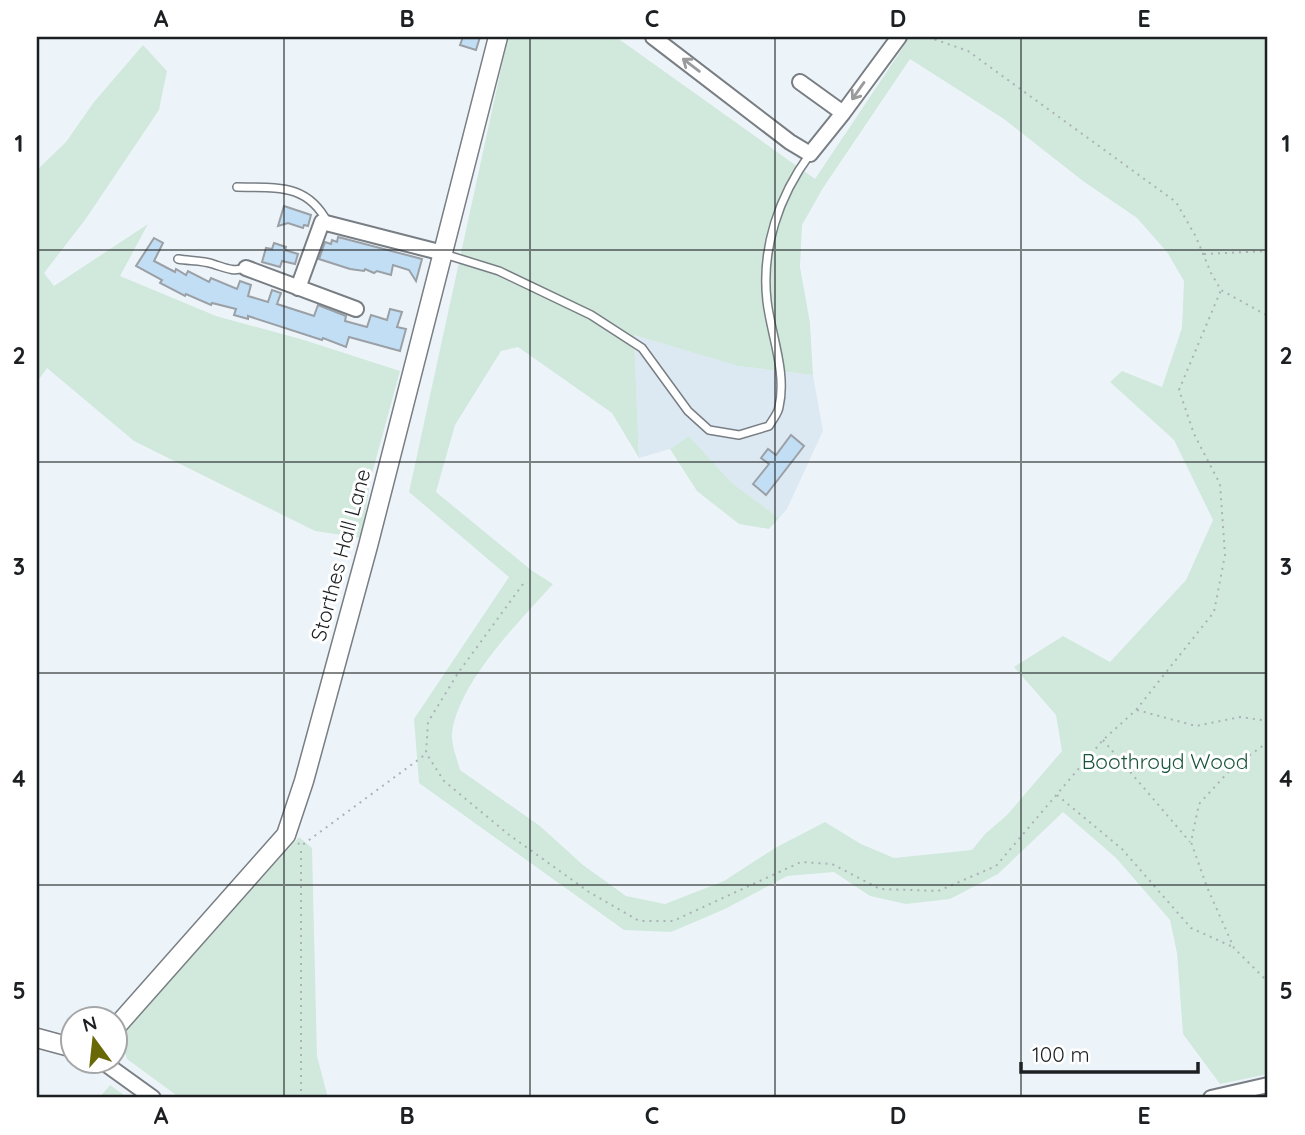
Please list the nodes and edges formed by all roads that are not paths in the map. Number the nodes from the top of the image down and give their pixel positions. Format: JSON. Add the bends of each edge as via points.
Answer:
{"nodes":[{"id":1,"x":498,"y":37,"type":"edge"},
{"id":2,"x":653,"y":37,"type":"edge"},
{"id":3,"x":899,"y":37,"type":"edge"},
{"id":4,"x":800,"y":82,"type":"dead end"},
{"id":5,"x":843,"y":113,"type":"junction"},
{"id":6,"x":810,"y":154,"type":"junction"},
{"id":7,"x":237,"y":187,"type":"dead end"},
{"id":8,"x":329,"y":224,"type":"junction"},
{"id":9,"x":443,"y":253,"type":"junction"},
{"id":10,"x":178,"y":259,"type":"dead end"},
{"id":11,"x":246,"y":268,"type":"joint"},
{"id":12,"x":298,"y":288,"type":"junction"},
{"id":13,"x":356,"y":309,"type":"dead end"},
{"id":14,"x":130,"y":1012,"type":"edge"},
{"id":15,"x":37,"y":1038,"type":"edge"},
{"id":16,"x":60,"y":1044,"type":"edge"},
{"id":17,"x":122,"y":1076,"type":"edge"},
{"id":18,"x":1268,"y":1085,"type":"edge"},
{"id":19,"x":153,"y":1098,"type":"edge"},
{"id":20,"x":1211,"y":1098,"type":"edge"}],
"edges":[{"from":1,"to":9,"type":"street","name":"Storthes Hall Lane"},
{"from":6,"to":2,"type":"street","one_way":true},
{"from":3,"to":5,"type":"street","one_way":true},
{"from":4,"to":5,"type":"street"},
{"from":5,"to":6,"type":"street"},
{"from":6,"to":9,"type":"lane","via":[[778,209],[766,259],[767,300],[781,385],[779,410],[769,426],[739,435],[709,430],[688,411],[642,348],[591,314],[499,271]]},
{"from":7,"to":8,"type":"lane","via":[[278,188],[310,198]]},
{"from":8,"to":9,"type":"street"},
{"from":8,"to":12,"type":"street","via":[[322,222]]},
{"from":9,"to":14,"type":"street","name":"Storthes Hall Lane","via":[[304,781],[294,841]]},
{"from":10,"to":11,"type":"lane","via":[[215,264],[225,270]]},
{"from":11,"to":12,"type":"street"},
{"from":12,"to":13,"type":"street"},
{"from":15,"to":16,"type":"street"},
{"from":17,"to":19,"type":"street"},
{"from":18,"to":20,"type":"street"}]}
